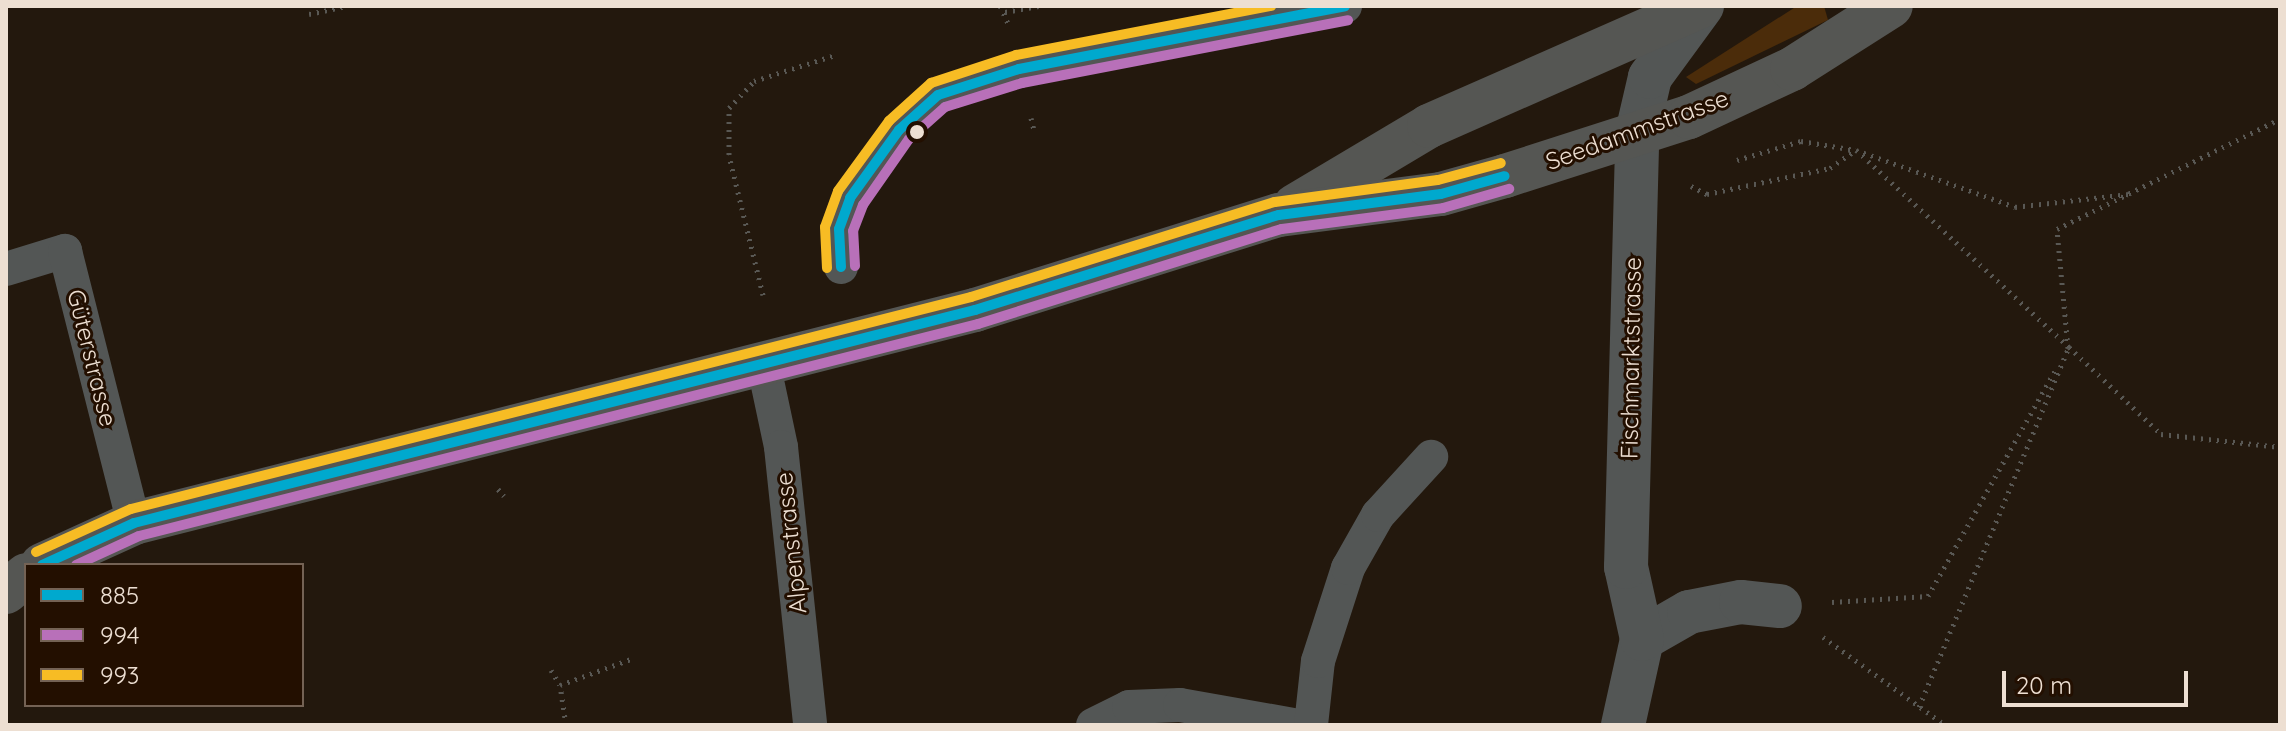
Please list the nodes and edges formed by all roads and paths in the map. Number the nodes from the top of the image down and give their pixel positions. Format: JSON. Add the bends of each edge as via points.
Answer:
{"nodes":[{"id":1,"x":347,"y":6,"type":"edge"},
{"id":2,"x":1000,"y":6,"type":"edge"},
{"id":3,"x":1038,"y":6,"type":"edge"},
{"id":4,"x":1345,"y":6,"type":"edge"},
{"id":5,"x":1702,"y":6,"type":"edge"},
{"id":6,"x":1891,"y":6,"type":"edge"},
{"id":7,"x":309,"y":14,"type":"dead end"},
{"id":8,"x":835,"y":55,"type":"dead end"},
{"id":9,"x":2280,"y":119,"type":"edge"},
{"id":10,"x":1637,"y":133,"type":"junction"},
{"id":11,"x":1769,"y":148,"type":"dead end"},
{"id":12,"x":1856,"y":150,"type":"junction"},
{"id":13,"x":1679,"y":180,"type":"dead end"},
{"id":14,"x":2129,"y":194,"type":"junction"},
{"id":15,"x":1279,"y":215,"type":"junction"},
{"id":16,"x":841,"y":267,"type":"dead end"},
{"id":17,"x":6,"y":269,"type":"edge"},
{"id":18,"x":763,"y":295,"type":"dead end"},
{"id":19,"x":2069,"y":347,"type":"junction"},
{"id":20,"x":763,"y":362,"type":"junction"},
{"id":21,"x":2280,"y":447,"type":"edge"},
{"id":22,"x":1431,"y":457,"type":"dead end"},
{"id":23,"x":498,"y":489,"type":"dead end"},
{"id":24,"x":504,"y":496,"type":"dead end"},
{"id":25,"x":134,"y":523,"type":"junction"},
{"id":26,"x":46,"y":563,"type":"edge"},
{"id":27,"x":24,"y":577,"type":"edge"},
{"id":28,"x":6,"y":592,"type":"edge"},
{"id":29,"x":1780,"y":606,"type":"junction"},
{"id":30,"x":1642,"y":639,"type":"junction"},
{"id":31,"x":631,"y":659,"type":"dead end"},
{"id":32,"x":551,"y":670,"type":"dead end"},
{"id":33,"x":560,"y":685,"type":"junction"},
{"id":34,"x":1919,"y":707,"type":"junction"},
{"id":35,"x":566,"y":725,"type":"edge"},
{"id":36,"x":810,"y":725,"type":"edge"},
{"id":37,"x":1093,"y":725,"type":"edge"},
{"id":38,"x":1293,"y":725,"type":"edge"},
{"id":39,"x":1311,"y":725,"type":"edge"},
{"id":40,"x":1623,"y":725,"type":"edge"},
{"id":41,"x":1945,"y":725,"type":"edge"}],
"edges":[{"from":1,"to":7,"type":"path"},
{"from":2,"to":3,"type":"path","via":[[1005,12]]},
{"from":4,"to":16,"type":"lane","via":[[1019,69],[938,95],[899,130],[850,198],[839,229]]},
{"from":5,"to":10,"type":"street","name":"Fischmarktstrasse","via":[[1650,77]]},
{"from":5,"to":15,"type":"main road","via":[[1590,50],[1429,126]]},
{"from":6,"to":10,"type":"main road","name":"Seedammstrasse","via":[[1792,69],[1689,117]]},
{"from":8,"to":18,"type":"path","via":[[754,81],[729,108],[729,155]]},
{"from":9,"to":14,"type":"path"},
{"from":10,"to":15,"type":"main road","name":"Seedammstrasse","via":[[1441,194]]},
{"from":10,"to":30,"type":"street","name":"Fischmarktstrasse","via":[[1626,567]]},
{"from":11,"to":12,"type":"path","via":[[1801,141]]},
{"from":12,"to":13,"type":"path","via":[[1830,168],[1707,194]]},
{"from":12,"to":14,"type":"path","via":[[2015,207]]},
{"from":12,"to":19,"type":"path"},
{"from":14,"to":19,"type":"path","via":[[2057,229]]},
{"from":15,"to":20,"type":"main road","via":[[975,310]]},
{"from":17,"to":25,"type":"lane","name":"Güterstrasse","via":[[65,251]]},
{"from":19,"to":21,"type":"path","via":[[2161,434]]},
{"from":19,"to":29,"type":"path","via":[[1928,596]]},
{"from":19,"to":34,"type":"path"},
{"from":20,"to":25,"type":"main road"},
{"from":20,"to":36,"type":"lane","name":"Alpenstrasse","via":[[781,447]]},
{"from":22,"to":39,"type":"lane","via":[[1378,515],[1348,568],[1318,661]]},
{"from":23,"to":24,"type":"path"},
{"from":25,"to":26,"type":"main road"},
{"from":27,"to":28,"type":"main road"},
{"from":29,"to":30,"type":"street","via":[[1741,602],[1689,612]]},
{"from":29,"to":34,"type":"path"},
{"from":30,"to":40,"type":"street","name":"Fischmarktstrasse"},
{"from":31,"to":33,"type":"path"},
{"from":32,"to":33,"type":"path"},
{"from":33,"to":35,"type":"path"},
{"from":34,"to":41,"type":"path"},
{"from":37,"to":38,"type":"lane","via":[[1129,707],[1180,705]]}]}
